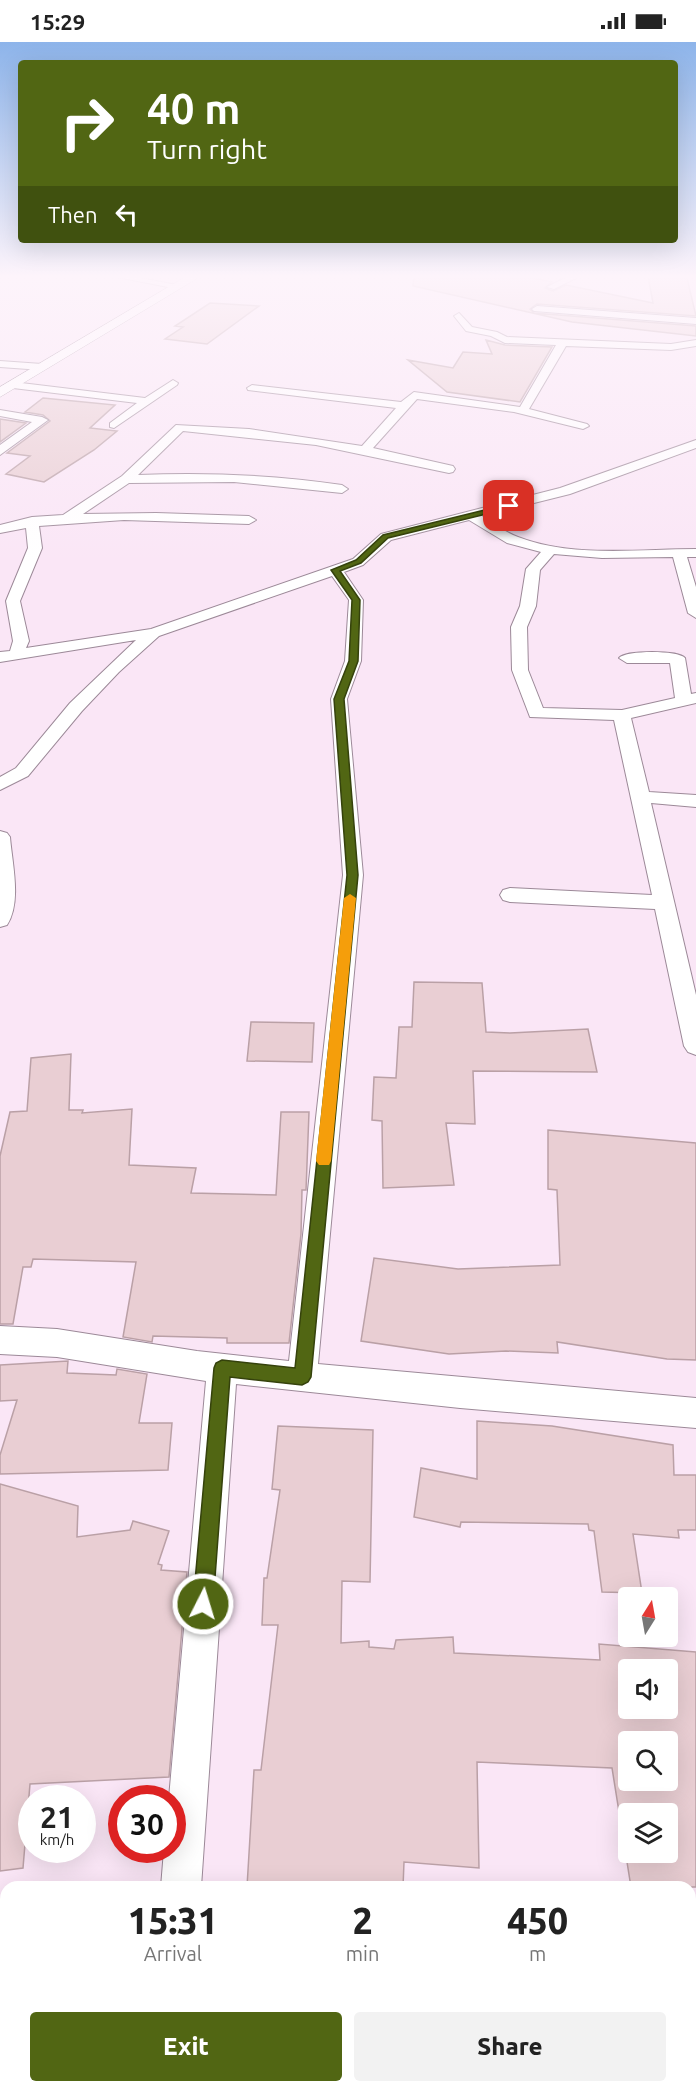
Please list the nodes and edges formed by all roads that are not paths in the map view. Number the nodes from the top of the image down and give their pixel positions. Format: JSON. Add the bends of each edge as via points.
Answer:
{"nodes":[{"id":1,"x":34,"y":372,"type":"edge"},
{"id":2,"x":546,"y":372,"type":"edge"},
{"id":3,"x":173,"y":383,"type":"dead end"},
{"id":4,"x":5,"y":388,"type":"edge"},
{"id":5,"x":252,"y":388,"type":"dead end"},
{"id":6,"x":146,"y":401,"type":"junction"},
{"id":7,"x":404,"y":406,"type":"junction"},
{"id":8,"x":523,"y":411,"type":"junction"},
{"id":9,"x":0,"y":413,"type":"edge"},
{"id":10,"x":114,"y":425,"type":"dead end"},
{"id":11,"x":583,"y":426,"type":"dead end"},
{"id":12,"x":694,"y":446,"type":"edge"},
{"id":13,"x":366,"y":449,"type":"junction"},
{"id":14,"x":0,"y":451,"type":"edge"},
{"id":15,"x":449,"y":469,"type":"dead end"},
{"id":16,"x":126,"y":479,"type":"junction"},
{"id":17,"x":342,"y":489,"type":"dead end"},
{"id":18,"x":472,"y":516,"type":"junction"},
{"id":19,"x":66,"y":519,"type":"junction"},
{"id":20,"x":249,"y":520,"type":"dead end"},
{"id":21,"x":32,"y":521,"type":"junction"},
{"id":22,"x":0,"y":529,"type":"edge"},
{"id":23,"x":551,"y":549,"type":"junction"},
{"id":24,"x":679,"y":553,"type":"junction"},
{"id":25,"x":696,"y":553,"type":"edge"},
{"id":26,"x":335,"y":570,"type":"junction"},
{"id":27,"x":696,"y":613,"type":"edge"},
{"id":28,"x":154,"y":633,"type":"junction"},
{"id":29,"x":16,"y":655,"type":"junction"},
{"id":30,"x":0,"y":657,"type":"edge"},
{"id":31,"x":627,"y":658,"type":"dead end"},
{"id":32,"x":690,"y":699,"type":"edge"},
{"id":33,"x":622,"y":715,"type":"junction"},
{"id":34,"x":0,"y":784,"type":"edge"},
{"id":35,"x":640,"y":797,"type":"junction"},
{"id":36,"x":696,"y":801,"type":"edge"},
{"id":37,"x":0,"y":837,"type":"edge"},
{"id":38,"x":510,"y":895,"type":"dead end"},
{"id":39,"x":664,"y":903,"type":"junction"},
{"id":40,"x":0,"y":920,"type":"edge"},
{"id":41,"x":696,"y":1047,"type":"edge"},
{"id":42,"x":0,"y":1340,"type":"edge"},
{"id":43,"x":222,"y":1368,"type":"junction"},
{"id":44,"x":302,"y":1377,"type":"junction"},
{"id":45,"x":696,"y":1413,"type":"edge"},
{"id":46,"x":181,"y":1881,"type":"edge"}],
"edges":[{"from":1,"to":4,"type":"street"},
{"from":2,"to":8,"type":"street"},
{"from":3,"to":6,"type":"street"},
{"from":4,"to":6,"type":"street"},
{"from":5,"to":7,"type":"street"},
{"from":6,"to":10,"type":"street"},
{"from":7,"to":8,"type":"street","via":[[414,395]]},
{"from":7,"to":13,"type":"street"},
{"from":8,"to":11,"type":"street"},
{"from":9,"to":14,"type":"street","via":[[42,420]]},
{"from":12,"to":18,"type":"street","via":[[565,491]]},
{"from":13,"to":15,"type":"street"},
{"from":13,"to":16,"type":"street","via":[[248,432],[180,427]]},
{"from":16,"to":17,"type":"street","via":[[225,477]]},
{"from":16,"to":19,"type":"street"},
{"from":18,"to":23,"type":"street","via":[[512,540]]},
{"from":18,"to":26,"type":"street","via":[[386,537],[358,562]]},
{"from":19,"to":20,"type":"street","via":[[110,516]]},
{"from":19,"to":21,"type":"street"},
{"from":21,"to":22,"type":"street"},
{"from":21,"to":29,"type":"street","via":[[35,548],[13,601],[21,641]]},
{"from":23,"to":24,"type":"street"},
{"from":23,"to":33,"type":"street","via":[[533,568],[528,606],[519,627],[520,670],[536,713]]},
{"from":24,"to":25,"type":"street"},
{"from":24,"to":27,"type":"street"},
{"from":26,"to":28,"type":"street"},
{"from":26,"to":44,"type":"street","via":[[356,600],[353,661],[339,699],[353,875]]},
{"from":28,"to":29,"type":"street"},
{"from":28,"to":34,"type":"street","via":[[76,707],[22,772]]},
{"from":29,"to":30,"type":"street"},
{"from":31,"to":32,"type":"street","via":[[677,658]]},
{"from":32,"to":33,"type":"street"},
{"from":33,"to":35,"type":"street"},
{"from":35,"to":36,"type":"street"},
{"from":35,"to":39,"type":"street"},
{"from":37,"to":40,"type":"street","via":[[4,900]]},
{"from":38,"to":39,"type":"street"},
{"from":39,"to":41,"type":"street"},
{"from":42,"to":43,"type":"street","via":[[40,1340]]},
{"from":43,"to":44,"type":"street"},
{"from":43,"to":46,"type":"street"},
{"from":44,"to":45,"type":"street"}]}
